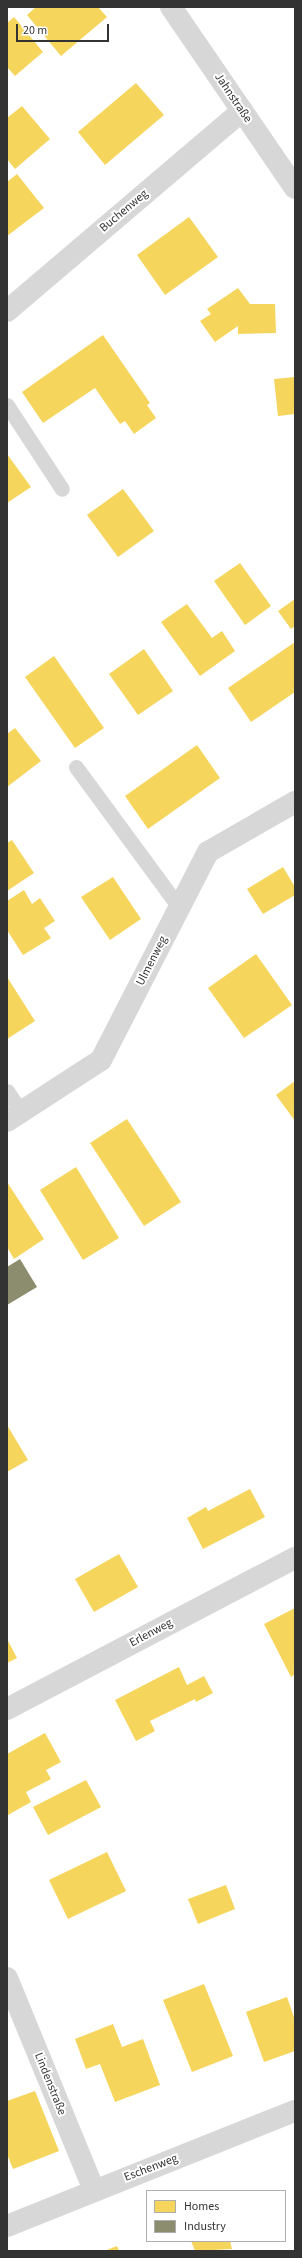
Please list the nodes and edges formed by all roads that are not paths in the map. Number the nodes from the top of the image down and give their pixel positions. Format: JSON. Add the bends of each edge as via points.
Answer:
{"nodes":[{"id":1,"x":171,"y":7,"type":"edge"},
{"id":2,"x":242,"y":111,"type":"junction"},
{"id":3,"x":295,"y":188,"type":"edge"},
{"id":4,"x":7,"y":311,"type":"edge"},
{"id":5,"x":7,"y":405,"type":"edge"},
{"id":6,"x":62,"y":489,"type":"dead end"},
{"id":7,"x":76,"y":767,"type":"dead end"},
{"id":8,"x":295,"y":802,"type":"edge"},
{"id":9,"x":180,"y":907,"type":"junction"},
{"id":10,"x":7,"y":1091,"type":"edge"},
{"id":11,"x":14,"y":1117,"type":"edge"},
{"id":12,"x":295,"y":1558,"type":"edge"},
{"id":13,"x":7,"y":1709,"type":"edge"},
{"id":14,"x":7,"y":1978,"type":"edge"},
{"id":15,"x":295,"y":2111,"type":"edge"},
{"id":16,"x":94,"y":2190,"type":"junction"},
{"id":17,"x":7,"y":2226,"type":"edge"}],
"edges":[{"from":1,"to":2,"type":"street","name":"Jahnstraße"},
{"from":2,"to":3,"type":"street","name":"Jahnstraße"},
{"from":2,"to":4,"type":"street","name":"Buchenweg"},
{"from":5,"to":6,"type":"lane"},
{"from":7,"to":9,"type":"lane"},
{"from":8,"to":9,"type":"street","name":"Ulmenweg","via":[[208,852]]},
{"from":9,"to":11,"type":"street","name":"Ulmenweg","via":[[102,1060]]},
{"from":10,"to":11,"type":"lane"},
{"from":12,"to":13,"type":"street","name":"Erlenweg"},
{"from":14,"to":16,"type":"street","name":"Lindenstraße"},
{"from":15,"to":16,"type":"street","name":"Eschenweg"},
{"from":16,"to":17,"type":"street","name":"Eschenweg"}]}
